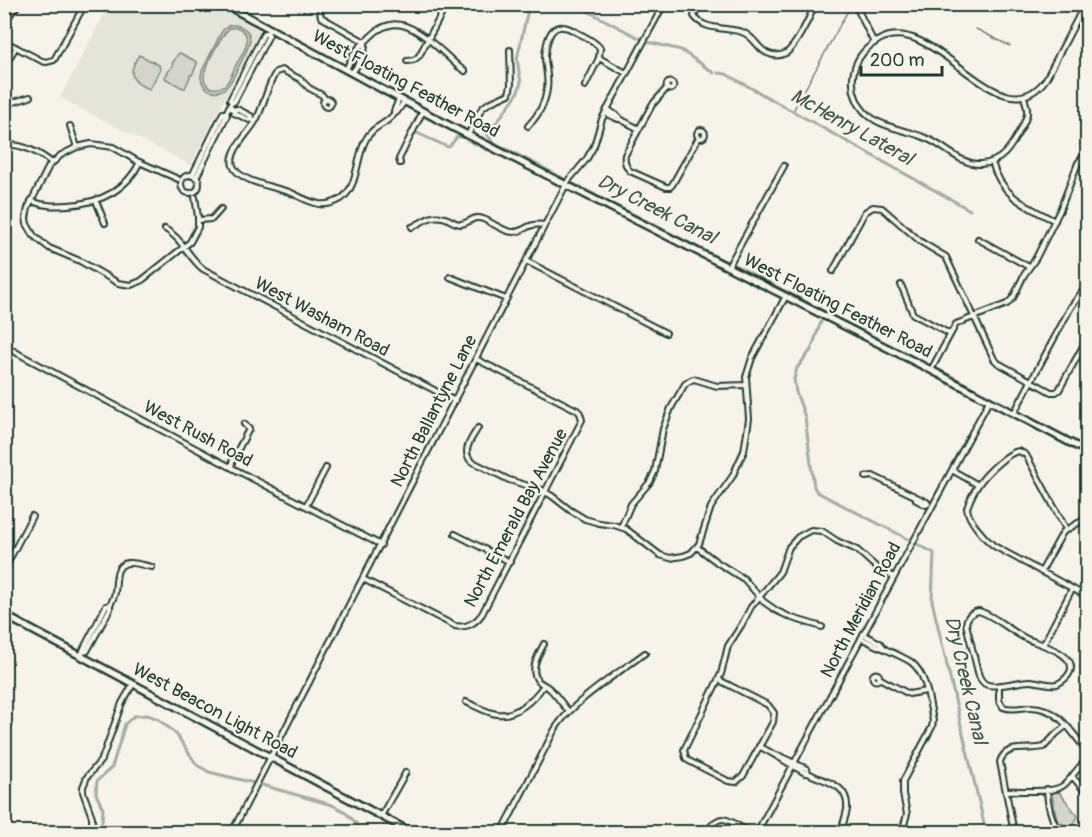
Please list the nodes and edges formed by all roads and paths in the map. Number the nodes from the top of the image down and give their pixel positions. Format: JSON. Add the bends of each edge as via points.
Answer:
{"nodes":[{"id":1,"x":19,"y":4,"type":"edge"},
{"id":2,"x":85,"y":4,"type":"edge"},
{"id":3,"x":224,"y":4,"type":"edge"},
{"id":4,"x":323,"y":4,"type":"edge"},
{"id":5,"x":447,"y":4,"type":"edge"},
{"id":6,"x":664,"y":4,"type":"edge"},
{"id":7,"x":699,"y":4,"type":"edge"},
{"id":8,"x":814,"y":4,"type":"edge"},
{"id":9,"x":855,"y":4,"type":"edge"},
{"id":10,"x":1085,"y":4,"type":"edge"},
{"id":11,"x":4,"y":24,"type":"edge"},
{"id":12,"x":268,"y":32,"type":"junction"},
{"id":13,"x":428,"y":40,"type":"junction"},
{"id":14,"x":4,"y":41,"type":"edge"},
{"id":15,"x":365,"y":42,"type":"junction"},
{"id":16,"x":874,"y":43,"type":"junction"},
{"id":17,"x":16,"y":47,"type":"junction"},
{"id":18,"x":510,"y":50,"type":"dead end"},
{"id":19,"x":599,"y":58,"type":"junction"},
{"id":20,"x":407,"y":61,"type":"dead end"},
{"id":21,"x":4,"y":67,"type":"edge"},
{"id":22,"x":465,"y":71,"type":"dead end"},
{"id":23,"x":349,"y":72,"type":"junction"},
{"id":24,"x":626,"y":73,"type":"junction"},
{"id":25,"x":585,"y":86,"type":"dead end"},
{"id":26,"x":667,"y":88,"type":"dead end"},
{"id":27,"x":1023,"y":96,"type":"junction"},
{"id":28,"x":30,"y":97,"type":"dead end"},
{"id":29,"x":325,"y":99,"type":"dead end"},
{"id":30,"x":401,"y":100,"type":"junction"},
{"id":31,"x":4,"y":105,"type":"edge"},
{"id":32,"x":229,"y":108,"type":"junction"},
{"id":33,"x":423,"y":111,"type":"junction"},
{"id":34,"x":606,"y":111,"type":"junction"},
{"id":35,"x":253,"y":120,"type":"junction"},
{"id":36,"x":70,"y":126,"type":"dead end"},
{"id":37,"x":528,"y":126,"type":"dead end"},
{"id":38,"x":639,"y":129,"type":"junction"},
{"id":39,"x":468,"y":135,"type":"junction"},
{"id":40,"x":699,"y":137,"type":"dead end"},
{"id":41,"x":4,"y":145,"type":"edge"},
{"id":42,"x":77,"y":147,"type":"junction"},
{"id":43,"x":1088,"y":150,"type":"edge"},
{"id":44,"x":140,"y":162,"type":"junction"},
{"id":45,"x":992,"y":162,"type":"junction"},
{"id":46,"x":52,"y":163,"type":"junction"},
{"id":47,"x":400,"y":163,"type":"dead end"},
{"id":48,"x":784,"y":166,"type":"dead end"},
{"id":49,"x":194,"y":177,"type":"junction"},
{"id":50,"x":181,"y":180,"type":"junction"},
{"id":51,"x":566,"y":184,"type":"junction"},
{"id":52,"x":196,"y":190,"type":"junction"},
{"id":53,"x":190,"y":193,"type":"junction"},
{"id":54,"x":195,"y":197,"type":"junction"},
{"id":55,"x":31,"y":201,"type":"junction"},
{"id":56,"x":96,"y":201,"type":"junction"},
{"id":57,"x":221,"y":209,"type":"dead end"},
{"id":58,"x":198,"y":220,"type":"junction"},
{"id":59,"x":1055,"y":221,"type":"junction"},
{"id":60,"x":105,"y":223,"type":"dead end"},
{"id":61,"x":545,"y":225,"type":"junction"},
{"id":62,"x":412,"y":226,"type":"dead end"},
{"id":63,"x":165,"y":229,"type":"dead end"},
{"id":64,"x":978,"y":240,"type":"dead end"},
{"id":65,"x":184,"y":248,"type":"junction"},
{"id":66,"x":526,"y":261,"type":"junction"},
{"id":67,"x":728,"y":267,"type":"junction"},
{"id":68,"x":1029,"y":267,"type":"junction"},
{"id":69,"x":833,"y":271,"type":"dead end"},
{"id":70,"x":450,"y":277,"type":"dead end"},
{"id":71,"x":1088,"y":284,"type":"edge"},
{"id":72,"x":901,"y":285,"type":"dead end"},
{"id":73,"x":786,"y":296,"type":"junction"},
{"id":74,"x":506,"y":299,"type":"junction"},
{"id":75,"x":974,"y":316,"type":"junction"},
{"id":76,"x":666,"y":333,"type":"dead end"},
{"id":77,"x":950,"y":334,"type":"junction"},
{"id":78,"x":1088,"y":337,"type":"edge"},
{"id":79,"x":4,"y":345,"type":"edge"},
{"id":80,"x":1081,"y":349,"type":"junction"},
{"id":81,"x":1088,"y":353,"type":"edge"},
{"id":82,"x":476,"y":358,"type":"junction"},
{"id":83,"x":931,"y":370,"type":"junction"},
{"id":84,"x":1031,"y":381,"type":"junction"},
{"id":85,"x":746,"y":385,"type":"junction"},
{"id":86,"x":989,"y":400,"type":"junction"},
{"id":87,"x":455,"y":401,"type":"junction"},
{"id":88,"x":1014,"y":413,"type":"junction"},
{"id":89,"x":244,"y":424,"type":"dead end"},
{"id":90,"x":478,"y":428,"type":"dead end"},
{"id":91,"x":1088,"y":452,"type":"edge"},
{"id":92,"x":231,"y":467,"type":"junction"},
{"id":93,"x":326,"y":468,"type":"dead end"},
{"id":94,"x":952,"y":470,"type":"junction"},
{"id":95,"x":866,"y":477,"type":"dead end"},
{"id":96,"x":978,"y":485,"type":"junction"},
{"id":97,"x":546,"y":492,"type":"junction"},
{"id":98,"x":930,"y":505,"type":"junction"},
{"id":99,"x":306,"y":506,"type":"junction"},
{"id":100,"x":32,"y":516,"type":"dead end"},
{"id":101,"x":1088,"y":517,"type":"edge"},
{"id":102,"x":621,"y":527,"type":"junction"},
{"id":103,"x":1066,"y":529,"type":"junction"},
{"id":104,"x":456,"y":534,"type":"dead end"},
{"id":105,"x":381,"y":545,"type":"junction"},
{"id":106,"x":697,"y":547,"type":"junction"},
{"id":107,"x":510,"y":562,"type":"junction"},
{"id":108,"x":152,"y":567,"type":"dead end"},
{"id":109,"x":4,"y":570,"type":"edge"},
{"id":110,"x":1041,"y":572,"type":"junction"},
{"id":111,"x":894,"y":577,"type":"junction"},
{"id":112,"x":363,"y":579,"type":"junction"},
{"id":113,"x":1072,"y":589,"type":"junction"},
{"id":114,"x":759,"y":596,"type":"junction"},
{"id":115,"x":1088,"y":597,"type":"edge"},
{"id":116,"x":4,"y":615,"type":"edge"},
{"id":117,"x":822,"y":627,"type":"dead end"},
{"id":118,"x":862,"y":636,"type":"junction"},
{"id":119,"x":544,"y":644,"type":"dead end"},
{"id":120,"x":1042,"y":645,"type":"junction"},
{"id":121,"x":645,"y":653,"type":"dead end"},
{"id":122,"x":82,"y":654,"type":"junction"},
{"id":123,"x":879,"y":678,"type":"dead end"},
{"id":124,"x":719,"y":680,"type":"junction"},
{"id":125,"x":133,"y":684,"type":"junction"},
{"id":126,"x":544,"y":685,"type":"junction"},
{"id":127,"x":999,"y":685,"type":"junction"},
{"id":128,"x":926,"y":691,"type":"junction"},
{"id":129,"x":466,"y":702,"type":"dead end"},
{"id":130,"x":569,"y":712,"type":"junction"},
{"id":131,"x":1066,"y":726,"type":"junction"},
{"id":132,"x":759,"y":747,"type":"junction"},
{"id":133,"x":1088,"y":753,"type":"edge"},
{"id":134,"x":271,"y":758,"type":"junction"},
{"id":135,"x":1088,"y":759,"type":"edge"},
{"id":136,"x":793,"y":764,"type":"junction"},
{"id":137,"x":406,"y":772,"type":"dead end"},
{"id":138,"x":1072,"y":776,"type":"junction"},
{"id":139,"x":1047,"y":789,"type":"junction"},
{"id":140,"x":1007,"y":791,"type":"junction"},
{"id":141,"x":1088,"y":795,"type":"edge"},
{"id":142,"x":381,"y":816,"type":"junction"},
{"id":143,"x":644,"y":828,"type":"dead end"},
{"id":144,"x":1059,"y":830,"type":"dead end"},
{"id":145,"x":92,"y":832,"type":"edge"},
{"id":146,"x":232,"y":832,"type":"edge"},
{"id":147,"x":411,"y":832,"type":"edge"},
{"id":148,"x":502,"y":832,"type":"edge"},
{"id":149,"x":653,"y":832,"type":"edge"},
{"id":150,"x":707,"y":832,"type":"edge"},
{"id":151,"x":749,"y":832,"type":"edge"},
{"id":152,"x":757,"y":832,"type":"edge"},
{"id":153,"x":842,"y":832,"type":"edge"},
{"id":154,"x":903,"y":832,"type":"edge"},
{"id":155,"x":1014,"y":832,"type":"edge"}],
"edges":[{"from":1,"to":11,"type":"street"},
{"from":2,"to":17,"type":"street","via":[[56,58],[50,62]]},
{"from":3,"to":12,"type":"main road","name":"West Floating Feather Road"},
{"from":4,"to":15,"type":"street","via":[[323,19]]},
{"from":5,"to":13,"type":"street"},
{"from":6,"to":24,"type":"street","name":"North Ballantyne Lane"},
{"from":7,"to":8,"type":"street","via":[[695,18],[714,28],[744,33],[774,55],[792,47]]},
{"from":9,"to":16,"type":"street"},
{"from":10,"to":27,"type":"street","via":[[1045,82]]},
{"from":12,"to":23,"type":"main road","name":"West Floating Feather Road"},
{"from":12,"to":32,"type":"street","via":[[264,33]]},
{"from":13,"to":15,"type":"street","via":[[408,27],[392,24],[380,28]]},
{"from":13,"to":20,"type":"street","via":[[419,56]]},
{"from":13,"to":22,"type":"street"},
{"from":14,"to":17,"type":"street"},
{"from":15,"to":23,"type":"street","via":[[352,55]]},
{"from":15,"to":23,"type":"street","via":[[363,57]]},
{"from":16,"to":27,"type":"street","via":[[892,35],[917,39],[998,93]]},
{"from":16,"to":45,"type":"street","via":[[860,57],[853,74],[854,94],[865,113],[881,124],[930,140],[966,162]]},
{"from":17,"to":21,"type":"street"},
{"from":18,"to":39,"type":"street","via":[[509,94],[482,108]]},
{"from":19,"to":24,"type":"street"},
{"from":19,"to":25,"type":"street"},
{"from":19,"to":37,"type":"street","via":[[600,48],[594,42],[567,28],[555,28],[545,55],[545,99]]},
{"from":23,"to":30,"type":"main road","name":"West Floating Feather Road"},
{"from":24,"to":34,"type":"street","name":"North Ballantyne Lane"},
{"from":26,"to":38,"type":"street"},
{"from":27,"to":45,"type":"street","via":[[1025,121],[1009,150]]},
{"from":28,"to":31,"type":"street"},
{"from":29,"to":35,"type":"street","via":[[298,77],[279,71]]},
{"from":30,"to":33,"type":"main road","name":"West Floating Feather Road"},
{"from":30,"to":35,"type":"street","via":[[393,117],[369,134],[343,198],[330,204],[311,202],[241,175],[232,159]]},
{"from":32,"to":35,"type":"street"},
{"from":32,"to":49,"type":"street","via":[[223,113]]},
{"from":33,"to":39,"type":"main road","name":"West Floating Feather Road"},
{"from":33,"to":47,"type":"street"},
{"from":34,"to":38,"type":"street"},
{"from":34,"to":51,"type":"street","name":"North Ballantyne Lane","via":[[594,146]]},
{"from":36,"to":42,"type":"street"},
{"from":38,"to":40,"type":"street","via":[[625,155],[627,168],[666,187],[672,185]]},
{"from":39,"to":51,"type":"main road","name":"West Floating Feather Road"},
{"from":41,"to":46,"type":"street","via":[[20,145]]},
{"from":42,"to":44,"type":"street","via":[[113,147]]},
{"from":42,"to":46,"type":"street"},
{"from":43,"to":59,"type":"street","via":[[1078,163]]},
{"from":44,"to":50,"type":"street"},
{"from":44,"to":56,"type":"street","via":[[124,184]]},
{"from":45,"to":59,"type":"street","via":[[996,177],[1007,192],[1024,206]]},
{"from":46,"to":55,"type":"street"},
{"from":48,"to":67,"type":"street"},
{"from":49,"to":50,"type":"street"},
{"from":49,"to":52,"type":"street","via":[[198,183]]},
{"from":50,"to":53,"type":"street","via":[[183,190]]},
{"from":51,"to":61,"type":"street","name":"North Ballantyne Lane"},
{"from":51,"to":67,"type":"main road","name":"West Floating Feather Road"},
{"from":52,"to":53,"type":"street"},
{"from":52,"to":54,"type":"street"},
{"from":53,"to":54,"type":"street"},
{"from":54,"to":58,"type":"street"},
{"from":55,"to":56,"type":"street","via":[[53,206]]},
{"from":55,"to":65,"type":"street","via":[[26,218],[34,236],[117,284],[141,281]]},
{"from":56,"to":60,"type":"street"},
{"from":57,"to":58,"type":"street","via":[[212,219]]},
{"from":58,"to":65,"type":"street","via":[[193,238]]},
{"from":59,"to":68,"type":"street"},
{"from":61,"to":62,"type":"street","via":[[534,224],[511,232],[479,217],[459,224],[431,216]]},
{"from":61,"to":66,"type":"street","name":"North Ballantyne Lane"},
{"from":63,"to":65,"type":"street","name":"West Washam Road"},
{"from":64,"to":68,"type":"street"},
{"from":65,"to":87,"type":"street","name":"West Washam Road","via":[[203,269]]},
{"from":66,"to":74,"type":"street","name":"North Ballantyne Lane"},
{"from":66,"to":76,"type":"street"},
{"from":67,"to":73,"type":"main road","name":"West Floating Feather Road"},
{"from":68,"to":75,"type":"street","via":[[1009,303]]},
{"from":69,"to":75,"type":"street","via":[[863,215],[873,207],[882,208],[921,242],[946,257]]},
{"from":70,"to":74,"type":"street"},
{"from":71,"to":84,"type":"street"},
{"from":72,"to":77,"type":"street","via":[[913,314]]},
{"from":73,"to":83,"type":"main road","name":"West Floating Feather Road"},
{"from":73,"to":85,"type":"street","via":[[750,362]]},
{"from":74,"to":82,"type":"street","name":"North Ballantyne Lane"},
{"from":75,"to":77,"type":"street","via":[[958,322]]},
{"from":75,"to":84,"type":"street","via":[[996,361]]},
{"from":77,"to":83,"type":"street"},
{"from":78,"to":80,"type":"street"},
{"from":79,"to":92,"type":"street","name":"West Rush Road"},
{"from":80,"to":81,"type":"street"},
{"from":80,"to":84,"type":"street","via":[[1056,392]]},
{"from":82,"to":87,"type":"street","name":"North Ballantyne Lane"},
{"from":82,"to":97,"type":"street","name":"North Emerald Bay Avenue","via":[[577,410],[582,417]]},
{"from":83,"to":86,"type":"main road","name":"West Floating Feather Road"},
{"from":84,"to":88,"type":"street"},
{"from":85,"to":102,"type":"street","via":[[717,386],[694,379],[687,382],[666,418],[654,475],[631,504]]},
{"from":85,"to":106,"type":"street","via":[[749,419],[744,451],[711,507]]},
{"from":86,"to":88,"type":"main road","name":"West Floating Feather Road"},
{"from":86,"to":94,"type":"street","name":"North Meridian Road"},
{"from":87,"to":105,"type":"street","name":"North Ballantyne Lane"},
{"from":88,"to":91,"type":"main road","name":"West Floating Feather Road"},
{"from":89,"to":92,"type":"street","via":[[249,429]]},
{"from":90,"to":97,"type":"street","via":[[466,451],[468,458],[509,480]]},
{"from":92,"to":99,"type":"street","name":"West Rush Road"},
{"from":93,"to":99,"type":"street"},
{"from":94,"to":96,"type":"street"},
{"from":94,"to":98,"type":"street","name":"North Meridian Road"},
{"from":95,"to":98,"type":"street","via":[[873,476]]},
{"from":96,"to":103,"type":"street","via":[[1010,454],[1026,454]]},
{"from":96,"to":110,"type":"street","via":[[967,508],[969,516],[991,544]]},
{"from":97,"to":102,"type":"street","via":[[578,516]]},
{"from":97,"to":107,"type":"street","name":"North Emerald Bay Avenue"},
{"from":98,"to":111,"type":"street","name":"North Meridian Road"},
{"from":99,"to":105,"type":"street","name":"West Rush Road"},
{"from":100,"to":109,"type":"street"},
{"from":101,"to":103,"type":"street"},
{"from":102,"to":106,"type":"street","via":[[665,557],[683,556]]},
{"from":103,"to":110,"type":"street"},
{"from":104,"to":107,"type":"street"},
{"from":105,"to":112,"type":"street","name":"North Ballantyne Lane"},
{"from":106,"to":114,"type":"street","via":[[744,579]]},
{"from":107,"to":112,"type":"street","name":"North Emerald Bay Avenue","via":[[483,614],[475,622],[459,627]]},
{"from":108,"to":122,"type":"street","via":[[130,563],[120,567],[110,609]]},
{"from":110,"to":113,"type":"street"},
{"from":111,"to":114,"type":"street","via":[[857,550],[822,531],[811,530],[791,544],[780,572]]},
{"from":111,"to":118,"type":"street","name":"North Meridian Road"},
{"from":112,"to":134,"type":"street","name":"North Ballantyne Lane"},
{"from":113,"to":115,"type":"street"},
{"from":113,"to":120,"type":"street"},
{"from":114,"to":117,"type":"street","via":[[781,614]]},
{"from":114,"to":124,"type":"street","via":[[727,648]]},
{"from":116,"to":122,"type":"main road","name":"West Beacon Light Road"},
{"from":118,"to":128,"type":"street","via":[[916,667]]},
{"from":118,"to":136,"type":"street","name":"North Meridian Road"},
{"from":119,"to":126,"type":"street","via":[[534,671]]},
{"from":120,"to":127,"type":"street","via":[[1070,660],[1071,671],[1065,679],[1059,684],[1029,681]]},
{"from":120,"to":127,"type":"street","via":[[983,612],[974,612],[967,627],[981,680],[987,685]]},
{"from":121,"to":130,"type":"street"},
{"from":122,"to":125,"type":"main road","name":"West Beacon Light Road"},
{"from":123,"to":128,"type":"street","via":[[909,694]]},
{"from":124,"to":132,"type":"street","via":[[768,705],[774,712],[773,722]]},
{"from":124,"to":132,"type":"street","via":[[684,746],[684,754],[689,761],[736,782],[743,777]]},
{"from":125,"to":134,"type":"main road","name":"West Beacon Light Road"},
{"from":125,"to":145,"type":"street","via":[[102,759],[83,787]]},
{"from":126,"to":129,"type":"street","via":[[510,714],[493,714]]},
{"from":126,"to":130,"type":"street"},
{"from":127,"to":131,"type":"street","via":[[1003,707],[1047,710]]},
{"from":128,"to":154,"type":"street","via":[[933,723],[903,781],[907,814]]},
{"from":130,"to":148,"type":"street","via":[[554,731]]},
{"from":131,"to":133,"type":"street"},
{"from":131,"to":140,"type":"street","via":[[1044,747],[1006,752],[1000,762]]},
{"from":132,"to":136,"type":"street"},
{"from":134,"to":142,"type":"main road","name":"West Beacon Light Road"},
{"from":134,"to":146,"type":"street","name":"North Ballantyne Lane"},
{"from":135,"to":138,"type":"street"},
{"from":136,"to":152,"type":"street","name":"North Meridian Road"},
{"from":136,"to":153,"type":"street","via":[[841,789],[847,806]]},
{"from":137,"to":142,"type":"street"},
{"from":138,"to":139,"type":"street","via":[[1062,787]]},
{"from":138,"to":141,"type":"street"},
{"from":139,"to":140,"type":"street"},
{"from":139,"to":144,"type":"street","via":[[1054,825]]},
{"from":140,"to":155,"type":"street"},
{"from":142,"to":147,"type":"main road","name":"West Beacon Light Road"},
{"from":143,"to":149,"type":"street"},
{"from":150,"to":151,"type":"street","via":[[722,819]]}]}
